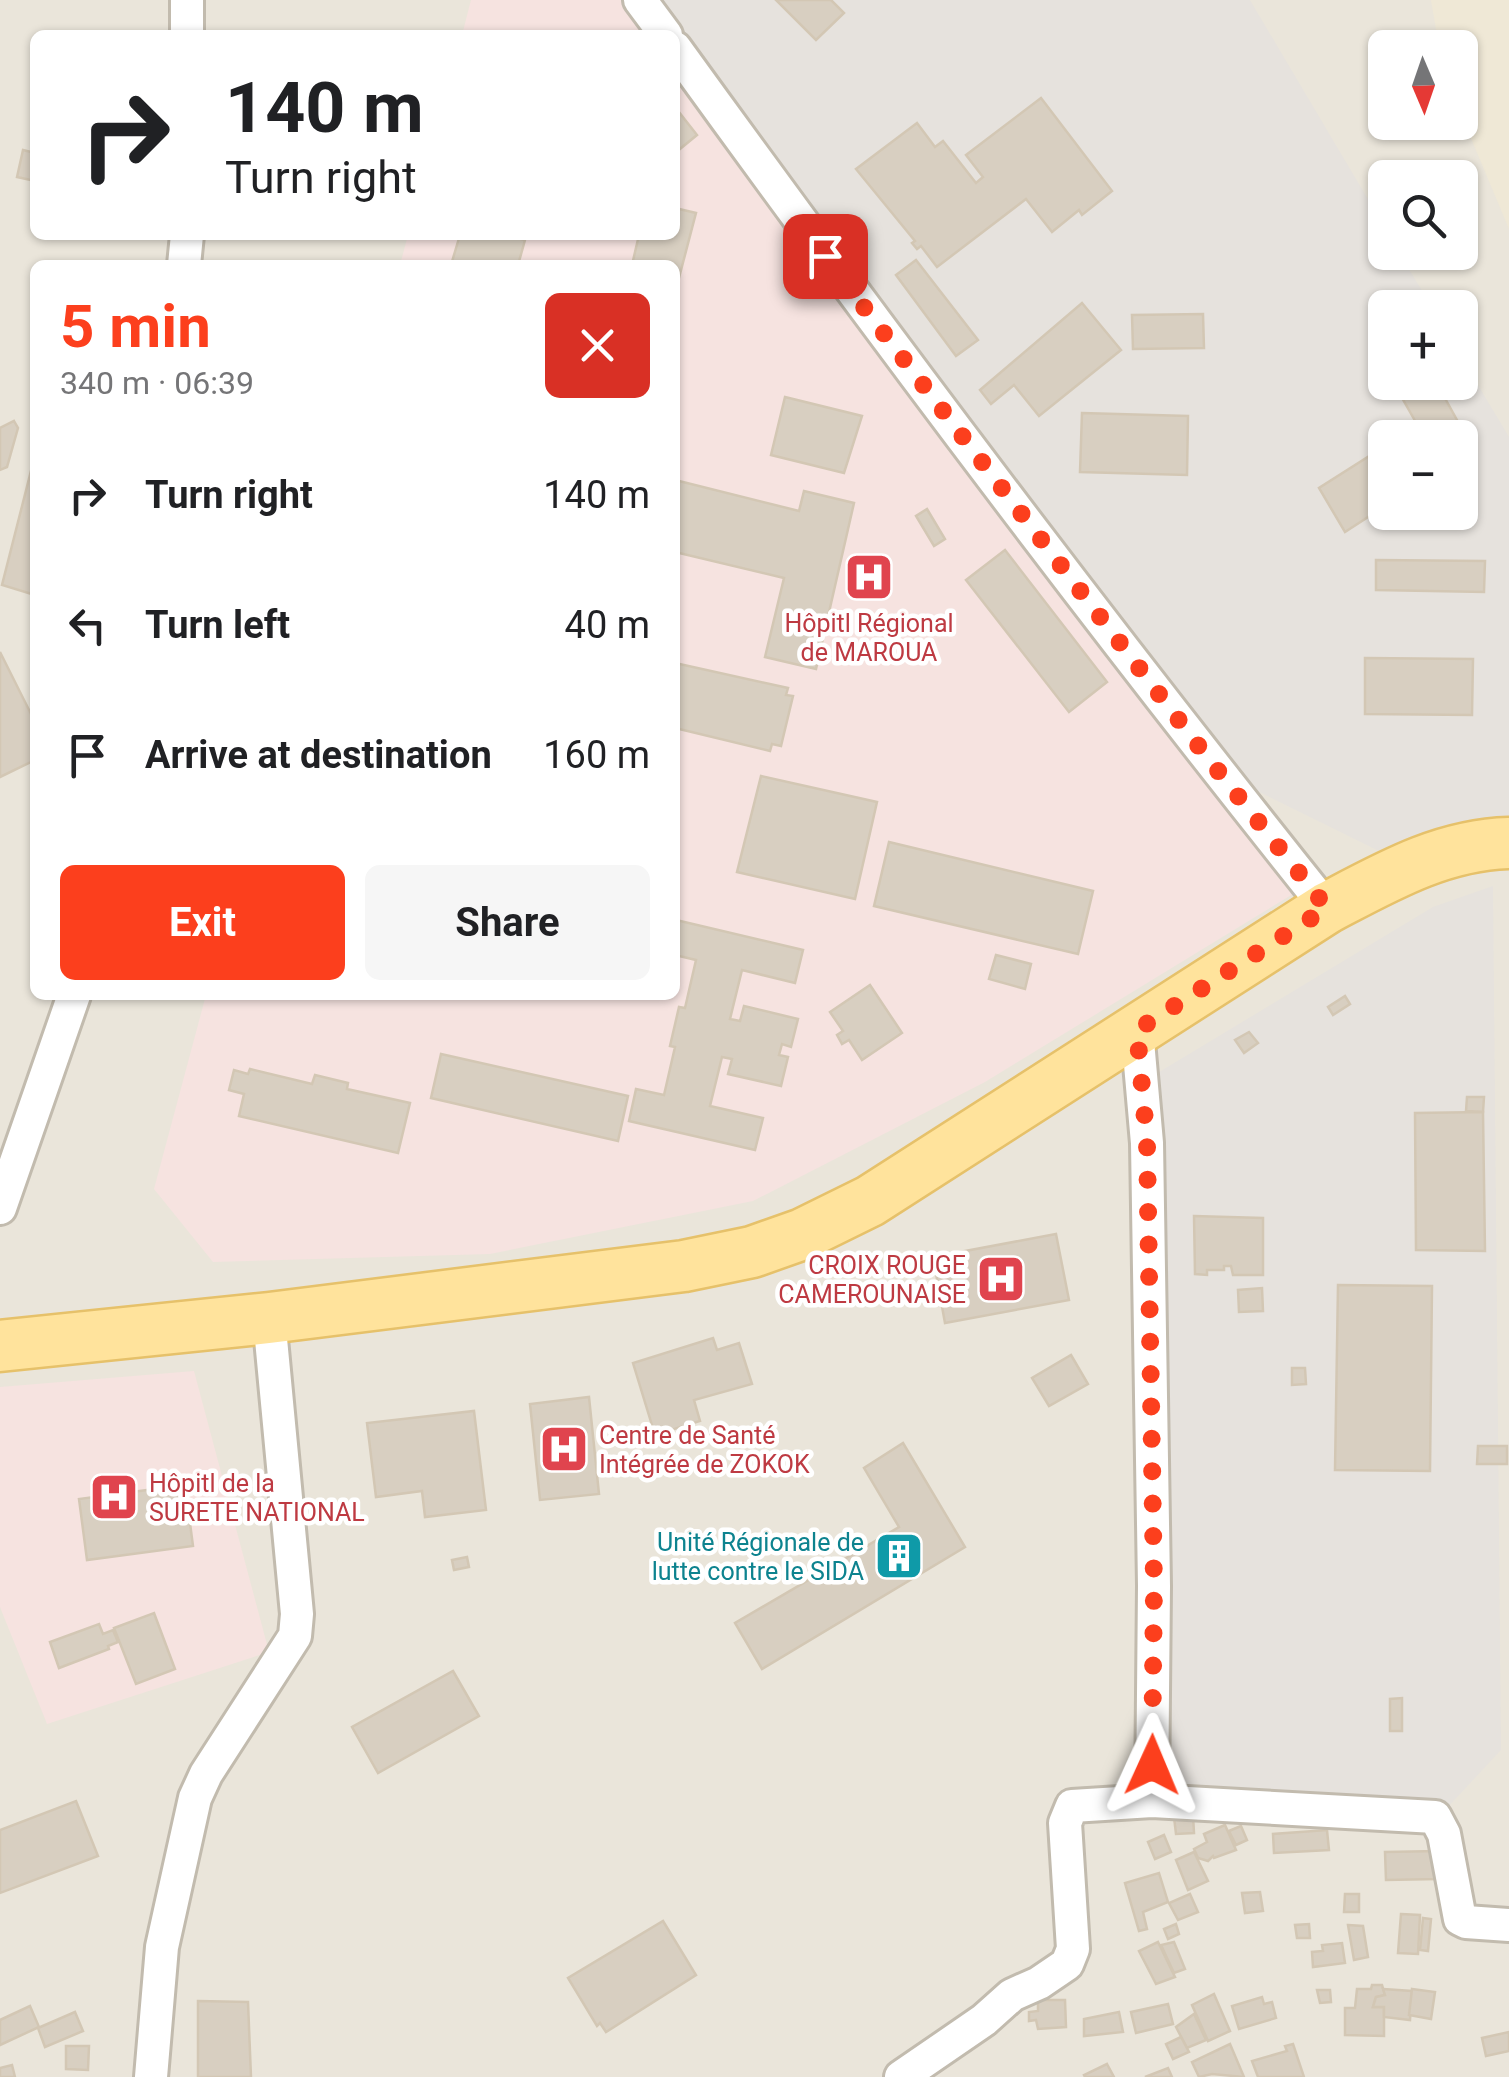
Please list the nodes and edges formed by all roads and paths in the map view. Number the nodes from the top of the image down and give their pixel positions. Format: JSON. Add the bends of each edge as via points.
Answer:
{"nodes":[{"id":1,"x":187,"y":0,"type":"edge"},
{"id":2,"x":640,"y":0,"type":"edge"},
{"id":3,"x":187,"y":30,"type":"edge"},
{"id":4,"x":662,"y":30,"type":"edge"},
{"id":5,"x":680,"y":55,"type":"edge"},
{"id":6,"x":1509,"y":843,"type":"edge"},
{"id":7,"x":1327,"y":908,"type":"junction"},
{"id":8,"x":72,"y":1000,"type":"edge"},
{"id":9,"x":1137,"y":1030,"type":"junction"},
{"id":10,"x":0,"y":1208,"type":"edge"},
{"id":11,"x":269,"y":1318,"type":"junction"},
{"id":12,"x":0,"y":1346,"type":"edge"},
{"id":13,"x":1152,"y":1801,"type":"junction"},
{"id":14,"x":1509,"y":1925,"type":"edge"},
{"id":15,"x":150,"y":2077,"type":"edge"},
{"id":16,"x":901,"y":2077,"type":"edge"}],
"edges":[{"from":1,"to":3,"type":"street"},
{"from":2,"to":4,"type":"street"},
{"from":5,"to":7,"type":"street","via":[[868,315]]},
{"from":6,"to":7,"type":"main road","via":[[1456,849],[1405,866]]},
{"from":7,"to":9,"type":"main road"},
{"from":8,"to":10,"type":"street"},
{"from":9,"to":11,"type":"main road","via":[[870,1202],[752,1252]]},
{"from":9,"to":13,"type":"street","via":[[1148,1162]]},
{"from":11,"to":12,"type":"main road"},
{"from":11,"to":15,"type":"street","via":[[294,1636],[195,1798],[162,1947]]},
{"from":13,"to":14,"type":"street","via":[[1435,1817],[1460,1919]]},
{"from":13,"to":16,"type":"street","via":[[1072,1806],[1066,1823],[1073,1949],[1067,1964],[1012,1995]]}]}
